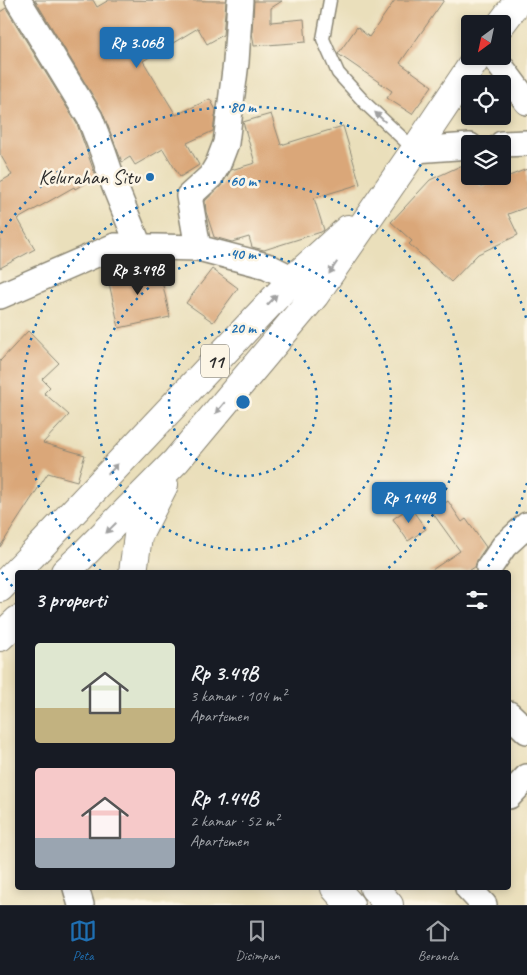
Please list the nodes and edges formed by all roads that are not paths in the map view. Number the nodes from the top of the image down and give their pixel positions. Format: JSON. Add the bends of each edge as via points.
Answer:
{"nodes":[{"id":1,"x":18,"y":0,"type":"edge"},
{"id":2,"x":240,"y":0,"type":"edge"},
{"id":3,"x":330,"y":0,"type":"edge"},
{"id":4,"x":472,"y":65,"type":"edge"},
{"id":5,"x":500,"y":65,"type":"edge"},
{"id":6,"x":527,"y":102,"type":"edge"},
{"id":7,"x":527,"y":143,"type":"edge"},
{"id":8,"x":511,"y":144,"type":"edge"},
{"id":9,"x":461,"y":147,"type":"edge"},
{"id":10,"x":415,"y":150,"type":"junction"},
{"id":11,"x":381,"y":199,"type":"junction"},
{"id":12,"x":139,"y":246,"type":"junction"},
{"id":13,"x":198,"y":248,"type":"junction"},
{"id":14,"x":293,"y":279,"type":"junction"},
{"id":15,"x":316,"y":294,"type":"junction"},
{"id":16,"x":0,"y":296,"type":"edge"},
{"id":17,"x":176,"y":461,"type":"junction"},
{"id":18,"x":527,"y":525,"type":"edge"},
{"id":19,"x":49,"y":537,"type":"junction"},
{"id":20,"x":488,"y":568,"type":"dead end"},
{"id":21,"x":75,"y":569,"type":"edge"},
{"id":22,"x":17,"y":570,"type":"edge"},
{"id":23,"x":133,"y":570,"type":"edge"},
{"id":24,"x":15,"y":572,"type":"edge"},
{"id":25,"x":0,"y":588,"type":"edge"},
{"id":26,"x":15,"y":623,"type":"edge"},
{"id":27,"x":0,"y":637,"type":"edge"},
{"id":28,"x":15,"y":644,"type":"edge"},
{"id":29,"x":0,"y":646,"type":"edge"},
{"id":30,"x":511,"y":716,"type":"edge"},
{"id":31,"x":527,"y":731,"type":"edge"},
{"id":32,"x":527,"y":777,"type":"edge"},
{"id":33,"x":511,"y":794,"type":"edge"},
{"id":34,"x":77,"y":890,"type":"edge"},
{"id":35,"x":337,"y":890,"type":"edge"},
{"id":36,"x":376,"y":890,"type":"edge"},
{"id":37,"x":470,"y":890,"type":"edge"},
{"id":38,"x":81,"y":905,"type":"edge"},
{"id":39,"x":350,"y":905,"type":"edge"},
{"id":40,"x":390,"y":905,"type":"edge"},
{"id":41,"x":484,"y":905,"type":"edge"}],
"edges":[{"from":1,"to":12,"type":"street","via":[[90,118]]},
{"from":2,"to":13,"type":"street","via":[[226,144],[211,176],[189,196]]},
{"from":10,"to":3,"type":"lane","one_way":true,"via":[[338,73],[323,39]]},
{"from":4,"to":10,"type":"highway","number":"11"},
{"from":5,"to":6,"type":"street"},
{"from":7,"to":8,"type":"street"},
{"from":9,"to":10,"type":"street"},
{"from":10,"to":11,"type":"highway","number":"11"},
{"from":11,"to":14,"type":"highway","number":"11"},
{"from":11,"to":15,"type":"highway","number":"11","one_way":true},
{"from":12,"to":13,"type":"street"},
{"from":12,"to":16,"type":"street","via":[[115,246]]},
{"from":13,"to":14,"type":"street","via":[[267,266]]},
{"from":14,"to":15,"type":"street"},
{"from":19,"to":14,"type":"highway","number":"11","one_way":true},
{"from":15,"to":17,"type":"highway","number":"11","one_way":true},
{"from":17,"to":21,"type":"highway","number":"11","one_way":true},
{"from":17,"to":23,"type":"highway","via":[[138,536]]},
{"from":18,"to":20,"type":"street","via":[[504,546]]},
{"from":19,"to":21,"type":"highway"},
{"from":19,"to":22,"type":"highway","number":"11"},
{"from":24,"to":25,"type":"highway","number":"11"},
{"from":26,"to":27,"type":"highway"},
{"from":28,"to":29,"type":"highway"},
{"from":30,"to":31,"type":"street"},
{"from":32,"to":33,"type":"street"},
{"from":34,"to":38,"type":"street"},
{"from":35,"to":39,"type":"highway"},
{"from":36,"to":40,"type":"highway"},
{"from":37,"to":41,"type":"street"}]}
